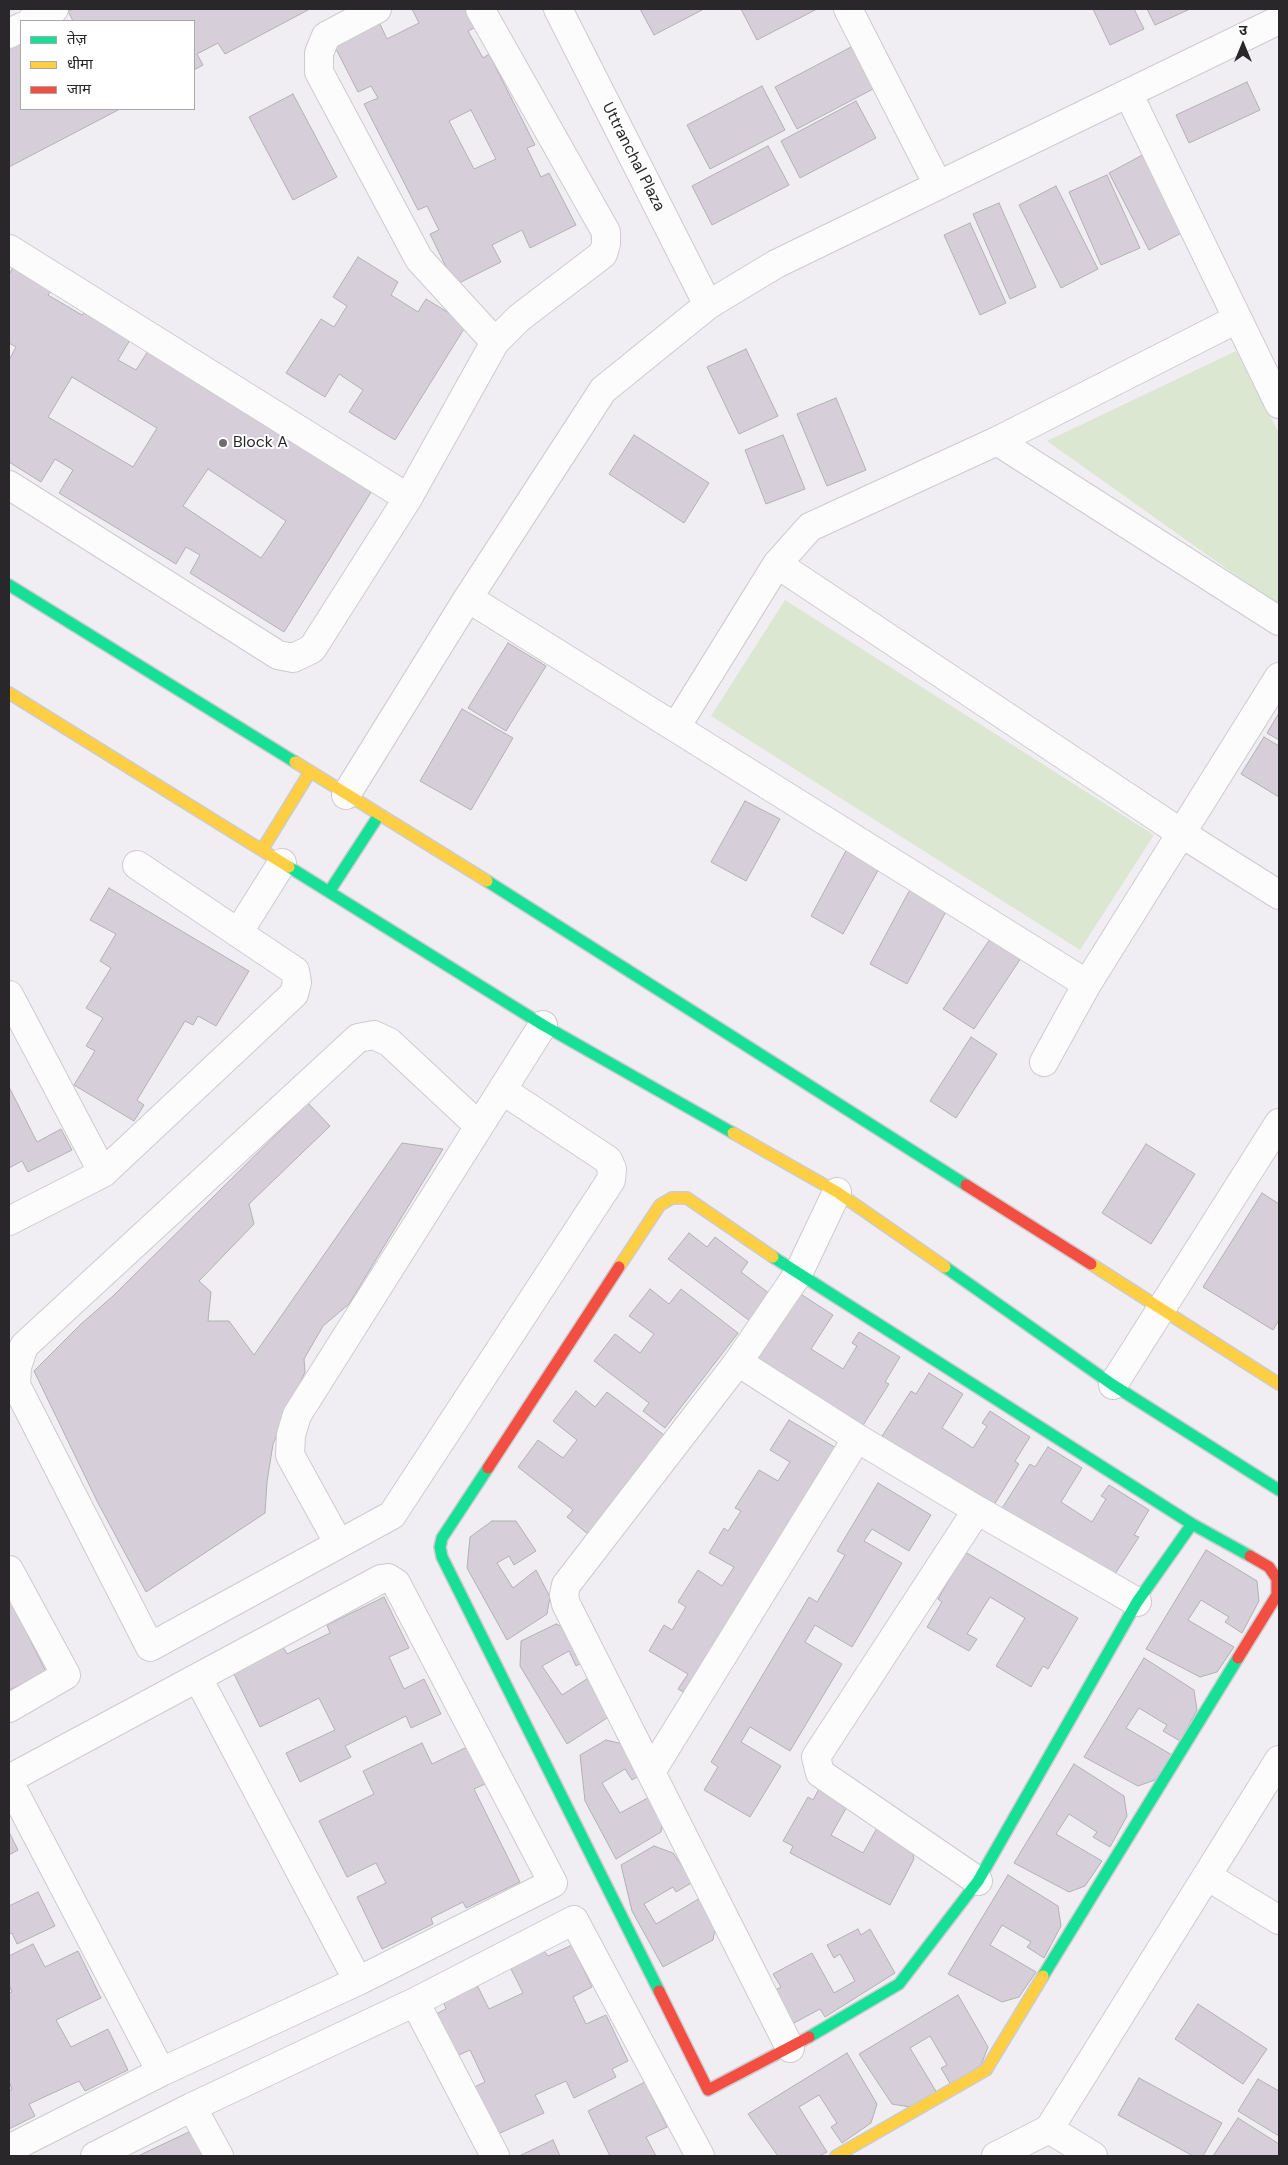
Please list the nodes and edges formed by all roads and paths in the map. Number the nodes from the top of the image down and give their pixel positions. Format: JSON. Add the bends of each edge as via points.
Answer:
{"nodes":[{"id":1,"x":54,"y":9,"type":"edge"},
{"id":2,"x":378,"y":9,"type":"edge"},
{"id":3,"x":480,"y":9,"type":"edge"},
{"id":4,"x":558,"y":9,"type":"edge"},
{"id":5,"x":848,"y":9,"type":"edge"},
{"id":6,"x":33,"y":20,"type":"edge"},
{"id":7,"x":1279,"y":20,"type":"edge"},
{"id":8,"x":20,"y":28,"type":"edge"},
{"id":9,"x":9,"y":34,"type":"edge"},
{"id":10,"x":1128,"y":93,"type":"junction"},
{"id":11,"x":938,"y":185,"type":"junction"},
{"id":12,"x":9,"y":249,"type":"edge"},
{"id":13,"x":708,"y":304,"type":"junction"},
{"id":14,"x":1237,"y":319,"type":"junction"},
{"id":15,"x":495,"y":342,"type":"junction"},
{"id":16,"x":1279,"y":404,"type":"edge"},
{"id":17,"x":997,"y":441,"type":"junction"},
{"id":18,"x":9,"y":485,"type":"edge"},
{"id":19,"x":408,"y":498,"type":"junction"},
{"id":20,"x":777,"y":564,"type":"junction"},
{"id":21,"x":9,"y":585,"type":"edge"},
{"id":22,"x":468,"y":598,"type":"junction"},
{"id":23,"x":1279,"y":621,"type":"edge"},
{"id":24,"x":1279,"y":677,"type":"edge"},
{"id":25,"x":9,"y":693,"type":"edge"},
{"id":26,"x":676,"y":727,"type":"junction"},
{"id":27,"x":310,"y":772,"type":"junction"},
{"id":28,"x":346,"y":795,"type":"junction"},
{"id":29,"x":379,"y":815,"type":"junction"},
{"id":30,"x":1181,"y":832,"type":"junction"},
{"id":31,"x":272,"y":856,"type":"junction"},
{"id":32,"x":137,"y":865,"type":"dead end"},
{"id":33,"x":329,"y":892,"type":"junction"},
{"id":34,"x":1279,"y":895,"type":"edge"},
{"id":35,"x":238,"y":933,"type":"junction"},
{"id":36,"x":1087,"y":984,"type":"junction"},
{"id":37,"x":9,"y":995,"type":"edge"},
{"id":38,"x":543,"y":1025,"type":"junction"},
{"id":39,"x":1044,"y":1062,"type":"dead end"},
{"id":40,"x":502,"y":1090,"type":"junction"},
{"id":41,"x":1279,"y":1124,"type":"edge"},
{"id":42,"x":479,"y":1126,"type":"junction"},
{"id":43,"x":103,"y":1173,"type":"junction"},
{"id":44,"x":836,"y":1192,"type":"junction"},
{"id":45,"x":9,"y":1222,"type":"edge"},
{"id":46,"x":798,"y":1274,"type":"junction"},
{"id":47,"x":1161,"y":1309,"type":"junction"},
{"id":48,"x":738,"y":1362,"type":"junction"},
{"id":49,"x":1279,"y":1384,"type":"edge"},
{"id":50,"x":1113,"y":1386,"type":"junction"},
{"id":51,"x":857,"y":1438,"type":"junction"},
{"id":52,"x":1279,"y":1490,"type":"edge"},
{"id":53,"x":977,"y":1510,"type":"junction"},
{"id":54,"x":1192,"y":1524,"type":"junction"},
{"id":55,"x":339,"y":1544,"type":"junction"},
{"id":56,"x":9,"y":1570,"type":"edge"},
{"id":57,"x":1137,"y":1602,"type":"junction"},
{"id":58,"x":198,"y":1678,"type":"junction"},
{"id":59,"x":9,"y":1708,"type":"edge"},
{"id":60,"x":1279,"y":1760,"type":"edge"},
{"id":61,"x":651,"y":1772,"type":"junction"},
{"id":62,"x":9,"y":1781,"type":"edge"},
{"id":63,"x":1207,"y":1876,"type":"junction"},
{"id":64,"x":978,"y":1881,"type":"junction"},
{"id":65,"x":1279,"y":1920,"type":"edge"},
{"id":66,"x":358,"y":1981,"type":"junction"},
{"id":67,"x":415,"y":2002,"type":"junction"},
{"id":68,"x":790,"y":2048,"type":"junction"},
{"id":69,"x":161,"y":2072,"type":"junction"},
{"id":70,"x":192,"y":2107,"type":"junction"},
{"id":71,"x":1049,"y":2129,"type":"junction"},
{"id":72,"x":9,"y":2149,"type":"edge"},
{"id":73,"x":95,"y":2156,"type":"edge"},
{"id":74,"x":218,"y":2156,"type":"edge"},
{"id":75,"x":495,"y":2156,"type":"edge"},
{"id":76,"x":700,"y":2156,"type":"edge"},
{"id":77,"x":836,"y":2156,"type":"edge"},
{"id":78,"x":996,"y":2156,"type":"edge"},
{"id":79,"x":1093,"y":2156,"type":"edge"}],
"edges":[{"from":1,"to":6,"type":"street"},
{"from":2,"to":15,"type":"street","via":[[326,36],[319,53],[320,72],[419,259]]},
{"from":3,"to":15,"type":"street","via":[[606,232],[603,254],[519,318]]},
{"from":4,"to":13,"type":"street","name":"Uttranchal Plaza"},
{"from":5,"to":11,"type":"street"},
{"from":7,"to":10,"type":"street"},
{"from":8,"to":9,"type":"street"},
{"from":10,"to":11,"type":"street"},
{"from":10,"to":14,"type":"street"},
{"from":11,"to":13,"type":"street","via":[[776,264]]},
{"from":12,"to":19,"type":"street"},
{"from":13,"to":22,"type":"street","via":[[603,390]]},
{"from":14,"to":16,"type":"street"},
{"from":14,"to":17,"type":"street"},
{"from":15,"to":19,"type":"street"},
{"from":17,"to":20,"type":"street","via":[[810,527]]},
{"from":17,"to":23,"type":"street"},
{"from":18,"to":19,"type":"street","via":[[278,655],[293,658],[312,650]]},
{"from":20,"to":26,"type":"street"},
{"from":20,"to":30,"type":"street"},
{"from":21,"to":27,"type":"street"},
{"from":22,"to":26,"type":"street"},
{"from":22,"to":28,"type":"street"},
{"from":24,"to":30,"type":"street"},
{"from":25,"to":31,"type":"street"},
{"from":26,"to":36,"type":"street"},
{"from":27,"to":28,"type":"street"},
{"from":27,"to":31,"type":"street"},
{"from":28,"to":29,"type":"street"},
{"from":29,"to":33,"type":"street"},
{"from":29,"to":47,"type":"street","via":[[555,923]]},
{"from":30,"to":34,"type":"street"},
{"from":30,"to":36,"type":"street"},
{"from":31,"to":33,"type":"street"},
{"from":31,"to":35,"type":"street"},
{"from":32,"to":35,"type":"street"},
{"from":33,"to":38,"type":"street"},
{"from":35,"to":43,"type":"street","via":[[295,971],[294,994]]},
{"from":36,"to":39,"type":"street"},
{"from":37,"to":43,"type":"street"},
{"from":38,"to":40,"type":"street"},
{"from":38,"to":44,"type":"street"},
{"from":40,"to":42,"type":"street"},
{"from":40,"to":55,"type":"street","via":[[608,1160],[612,1169],[611,1180],[392,1515]]},
{"from":41,"to":47,"type":"street"},
{"from":42,"to":55,"type":"street","via":[[297,1415],[290,1455]]},
{"from":42,"to":55,"type":"street","via":[[389,1042],[374,1035],[358,1038],[24,1346],[17,1367],[16,1386],[150,1647]]},
{"from":43,"to":45,"type":"street"},
{"from":44,"to":46,"type":"street"},
{"from":44,"to":50,"type":"street"},
{"from":46,"to":48,"type":"street"},
{"from":46,"to":54,"type":"street"},
{"from":46,"to":68,"type":"street","via":[[687,1198],[672,1198],[660,1205],[447,1530],[440,1547],[446,1566],[708,2090]]},
{"from":47,"to":49,"type":"street"},
{"from":47,"to":50,"type":"street"},
{"from":48,"to":51,"type":"street"},
{"from":48,"to":61,"type":"street","via":[[566,1585],[566,1604]]},
{"from":50,"to":52,"type":"street"},
{"from":51,"to":53,"type":"street"},
{"from":51,"to":61,"type":"street"},
{"from":53,"to":57,"type":"street"},
{"from":53,"to":64,"type":"street","via":[[816,1757],[820,1773]]},
{"from":54,"to":57,"type":"street"},
{"from":54,"to":77,"type":"street","via":[[1270,1567],[1277,1579],[1277,1595],[986,2070]]},
{"from":56,"to":59,"type":"street","via":[[66,1675]]},
{"from":57,"to":64,"type":"street"},
{"from":58,"to":62,"type":"street"},
{"from":58,"to":66,"type":"street"},
{"from":58,"to":66,"type":"street","via":[[381,1579],[388,1578],[396,1583],[553,1883]]},
{"from":60,"to":63,"type":"street"},
{"from":61,"to":68,"type":"street"},
{"from":62,"to":69,"type":"street"},
{"from":63,"to":65,"type":"street"},
{"from":63,"to":71,"type":"street"},
{"from":64,"to":68,"type":"street","via":[[899,1984]]},
{"from":66,"to":69,"type":"street"},
{"from":67,"to":70,"type":"street"},
{"from":67,"to":75,"type":"street"},
{"from":67,"to":76,"type":"street","via":[[574,1920]]},
{"from":69,"to":72,"type":"street"},
{"from":70,"to":73,"type":"street"},
{"from":70,"to":74,"type":"street"},
{"from":71,"to":78,"type":"street"},
{"from":71,"to":79,"type":"street"}]}
